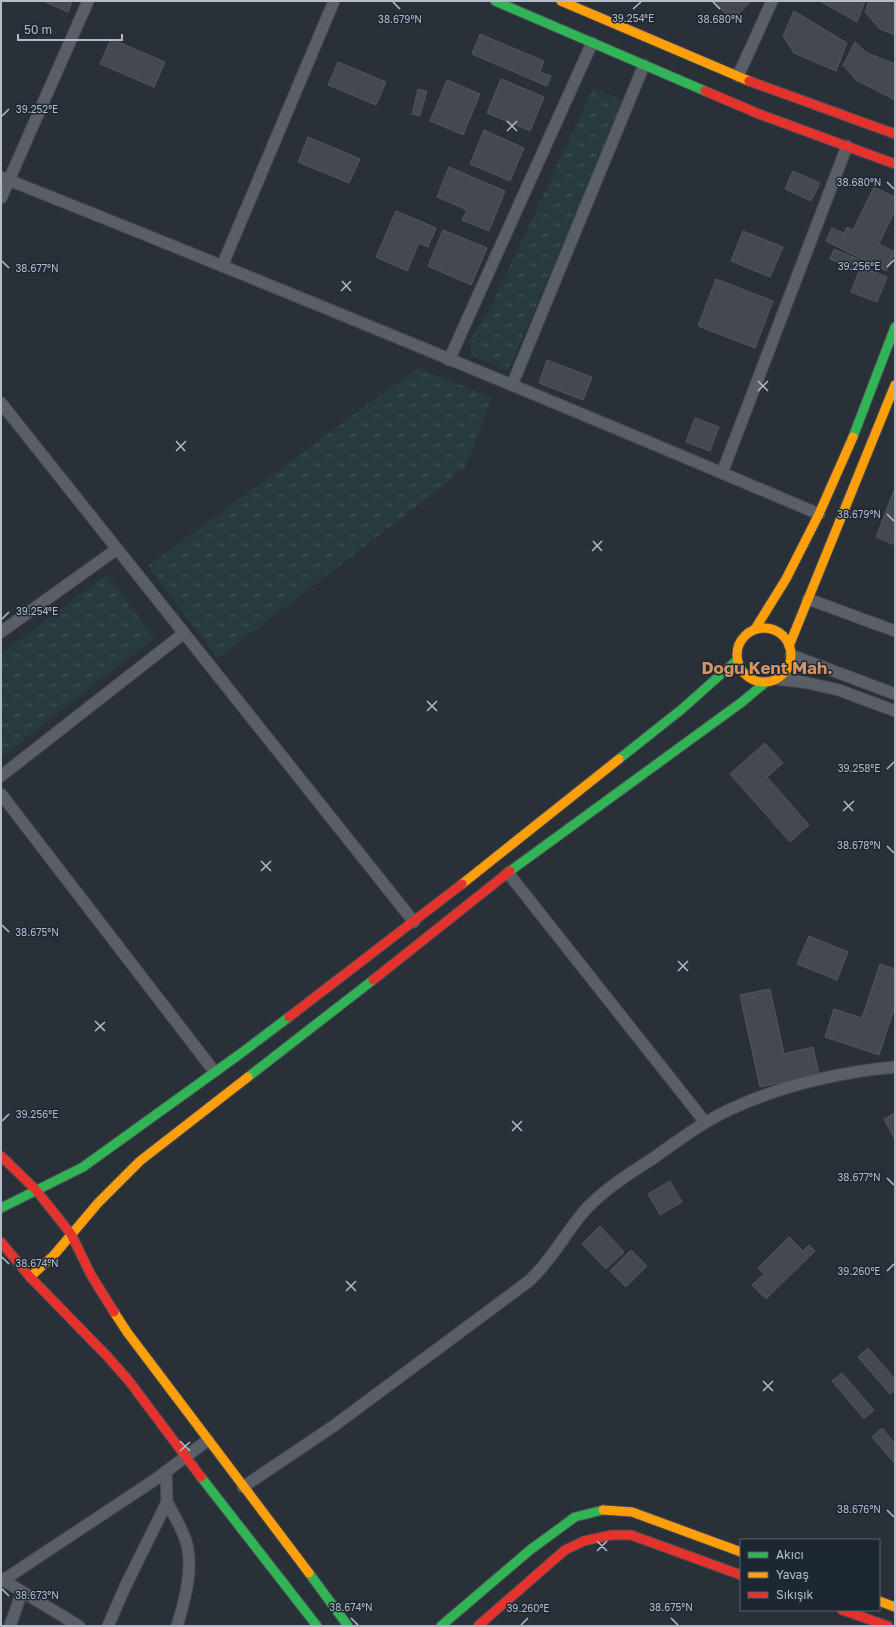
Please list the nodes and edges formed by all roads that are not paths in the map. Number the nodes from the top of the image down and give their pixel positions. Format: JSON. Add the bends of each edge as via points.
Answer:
{"nodes":[{"id":1,"x":88,"y":1,"type":"edge"},
{"id":2,"x":334,"y":1,"type":"edge"},
{"id":3,"x":495,"y":1,"type":"edge"},
{"id":4,"x":561,"y":1,"type":"edge"},
{"id":5,"x":772,"y":1,"type":"edge"},
{"id":6,"x":592,"y":43,"type":"junction"},
{"id":7,"x":644,"y":65,"type":"junction"},
{"id":8,"x":738,"y":76,"type":"junction"},
{"id":9,"x":895,"y":134,"type":"edge"},
{"id":10,"x":847,"y":146,"type":"junction"},
{"id":11,"x":895,"y":164,"type":"edge"},
{"id":12,"x":5,"y":179,"type":"edge"},
{"id":13,"x":1,"y":198,"type":"edge"},
{"id":14,"x":222,"y":266,"type":"junction"},
{"id":15,"x":895,"y":327,"type":"edge"},
{"id":16,"x":449,"y":360,"type":"junction"},
{"id":17,"x":512,"y":385,"type":"junction"},
{"id":18,"x":895,"y":385,"type":"edge"},
{"id":19,"x":1,"y":403,"type":"edge"},
{"id":20,"x":722,"y":473,"type":"junction"},
{"id":21,"x":819,"y":514,"type":"junction"},
{"id":22,"x":117,"y":549,"type":"junction"},
{"id":23,"x":808,"y":599,"type":"junction"},
{"id":24,"x":755,"y":629,"type":"junction"},
{"id":25,"x":895,"y":631,"type":"edge"},
{"id":26,"x":1,"y":632,"type":"edge"},
{"id":27,"x":184,"y":633,"type":"junction"},
{"id":28,"x":790,"y":650,"type":"junction"},
{"id":29,"x":737,"y":660,"type":"junction"},
{"id":30,"x":777,"y":679,"type":"junction"},
{"id":31,"x":766,"y":682,"type":"junction"},
{"id":32,"x":895,"y":694,"type":"edge"},
{"id":33,"x":895,"y":711,"type":"edge"},
{"id":34,"x":1,"y":776,"type":"edge"},
{"id":35,"x":1,"y":794,"type":"edge"},
{"id":36,"x":508,"y":873,"type":"junction"},
{"id":37,"x":414,"y":922,"type":"junction"},
{"id":38,"x":895,"y":1067,"type":"edge"},
{"id":39,"x":214,"y":1071,"type":"junction"},
{"id":40,"x":705,"y":1122,"type":"junction"},
{"id":41,"x":1,"y":1156,"type":"edge"},
{"id":42,"x":36,"y":1190,"type":"junction"},
{"id":43,"x":1,"y":1208,"type":"edge"},
{"id":44,"x":71,"y":1234,"type":"junction"},
{"id":45,"x":3,"y":1250,"type":"edge"},
{"id":46,"x":30,"y":1277,"type":"junction"},
{"id":47,"x":208,"y":1440,"type":"junction"},
{"id":48,"x":185,"y":1457,"type":"junction"},
{"id":49,"x":166,"y":1471,"type":"junction"},
{"id":50,"x":243,"y":1487,"type":"junction"},
{"id":51,"x":167,"y":1502,"type":"junction"},
{"id":52,"x":740,"y":1552,"type":"edge"},
{"id":53,"x":740,"y":1575,"type":"edge"},
{"id":54,"x":2,"y":1580,"type":"edge"},
{"id":55,"x":22,"y":1592,"type":"junction"},
{"id":56,"x":880,"y":1601,"type":"edge"},
{"id":57,"x":895,"y":1607,"type":"edge"},
{"id":58,"x":845,"y":1611,"type":"edge"},
{"id":59,"x":10,"y":1626,"type":"edge"},
{"id":60,"x":79,"y":1626,"type":"edge"},
{"id":61,"x":108,"y":1626,"type":"edge"},
{"id":62,"x":177,"y":1626,"type":"edge"},
{"id":63,"x":317,"y":1626,"type":"edge"},
{"id":64,"x":348,"y":1626,"type":"edge"},
{"id":65,"x":441,"y":1626,"type":"edge"},
{"id":66,"x":478,"y":1626,"type":"edge"},
{"id":67,"x":888,"y":1626,"type":"edge"}],
"edges":[{"from":1,"to":12,"type":"street"},
{"from":2,"to":14,"type":"street"},
{"from":3,"to":6,"type":"street"},
{"from":4,"to":8,"type":"street"},
{"from":5,"to":8,"type":"street"},
{"from":6,"to":7,"type":"street"},
{"from":6,"to":16,"type":"street"},
{"from":7,"to":10,"type":"street","via":[[759,114]]},
{"from":7,"to":17,"type":"street"},
{"from":8,"to":9,"type":"street"},
{"from":10,"to":11,"type":"street"},
{"from":10,"to":20,"type":"street"},
{"from":12,"to":13,"type":"street"},
{"from":12,"to":14,"type":"street"},
{"from":14,"to":16,"type":"street"},
{"from":15,"to":21,"type":"street","via":[[860,420]]},
{"from":16,"to":17,"type":"street"},
{"from":17,"to":20,"type":"street"},
{"from":18,"to":23,"type":"street"},
{"from":19,"to":22,"type":"street"},
{"from":20,"to":21,"type":"street"},
{"from":21,"to":24,"type":"street","via":[[786,579]]},
{"from":22,"to":26,"type":"street"},
{"from":22,"to":27,"type":"street"},
{"from":23,"to":25,"type":"street"},
{"from":23,"to":28,"type":"street"},
{"from":24,"to":28,"type":"street","via":[[771,629],[779,633],[785,638]]},
{"from":24,"to":29,"type":"street","via":[[741,639]]},
{"from":27,"to":34,"type":"street"},
{"from":27,"to":37,"type":"street"},
{"from":28,"to":30,"type":"street","via":[[790,664]]},
{"from":28,"to":32,"type":"street"},
{"from":29,"to":31,"type":"street","via":[[739,668],[747,677],[758,682]]},
{"from":29,"to":37,"type":"street","via":[[682,709]]},
{"from":30,"to":31,"type":"street"},
{"from":30,"to":33,"type":"street","via":[[839,690]]},
{"from":31,"to":36,"type":"street"},
{"from":35,"to":39,"type":"street"},
{"from":36,"to":40,"type":"street"},
{"from":36,"to":44,"type":"street","via":[[140,1161]]},
{"from":37,"to":39,"type":"street"},
{"from":38,"to":40,"type":"street","via":[[823,1079],[776,1092],[739,1105]]},
{"from":39,"to":42,"type":"street","via":[[82,1167]]},
{"from":40,"to":50,"type":"street","via":[[609,1188],[588,1207],[529,1281],[335,1425]]},
{"from":41,"to":42,"type":"street"},
{"from":42,"to":43,"type":"street"},
{"from":42,"to":44,"type":"street"},
{"from":44,"to":46,"type":"street","via":[[54,1255]]},
{"from":44,"to":47,"type":"street","via":[[91,1275],[127,1332]]},
{"from":45,"to":46,"type":"street"},
{"from":46,"to":48,"type":"street","via":[[111,1361]]},
{"from":47,"to":48,"type":"street"},
{"from":47,"to":50,"type":"street"},
{"from":48,"to":49,"type":"street"},
{"from":48,"to":63,"type":"street"},
{"from":49,"to":51,"type":"street"},
{"from":49,"to":54,"type":"street"},
{"from":50,"to":64,"type":"street"},
{"from":51,"to":61,"type":"street"},
{"from":51,"to":62,"type":"street","via":[[179,1525],[189,1558],[188,1576]]},
{"from":52,"to":65,"type":"street","via":[[632,1512],[599,1510],[575,1517],[530,1550]]},
{"from":53,"to":66,"type":"street","via":[[631,1535],[610,1535],[565,1550]]},
{"from":54,"to":55,"type":"street"},
{"from":55,"to":59,"type":"street"},
{"from":55,"to":60,"type":"street"},
{"from":56,"to":57,"type":"street"},
{"from":58,"to":67,"type":"street"}]}
